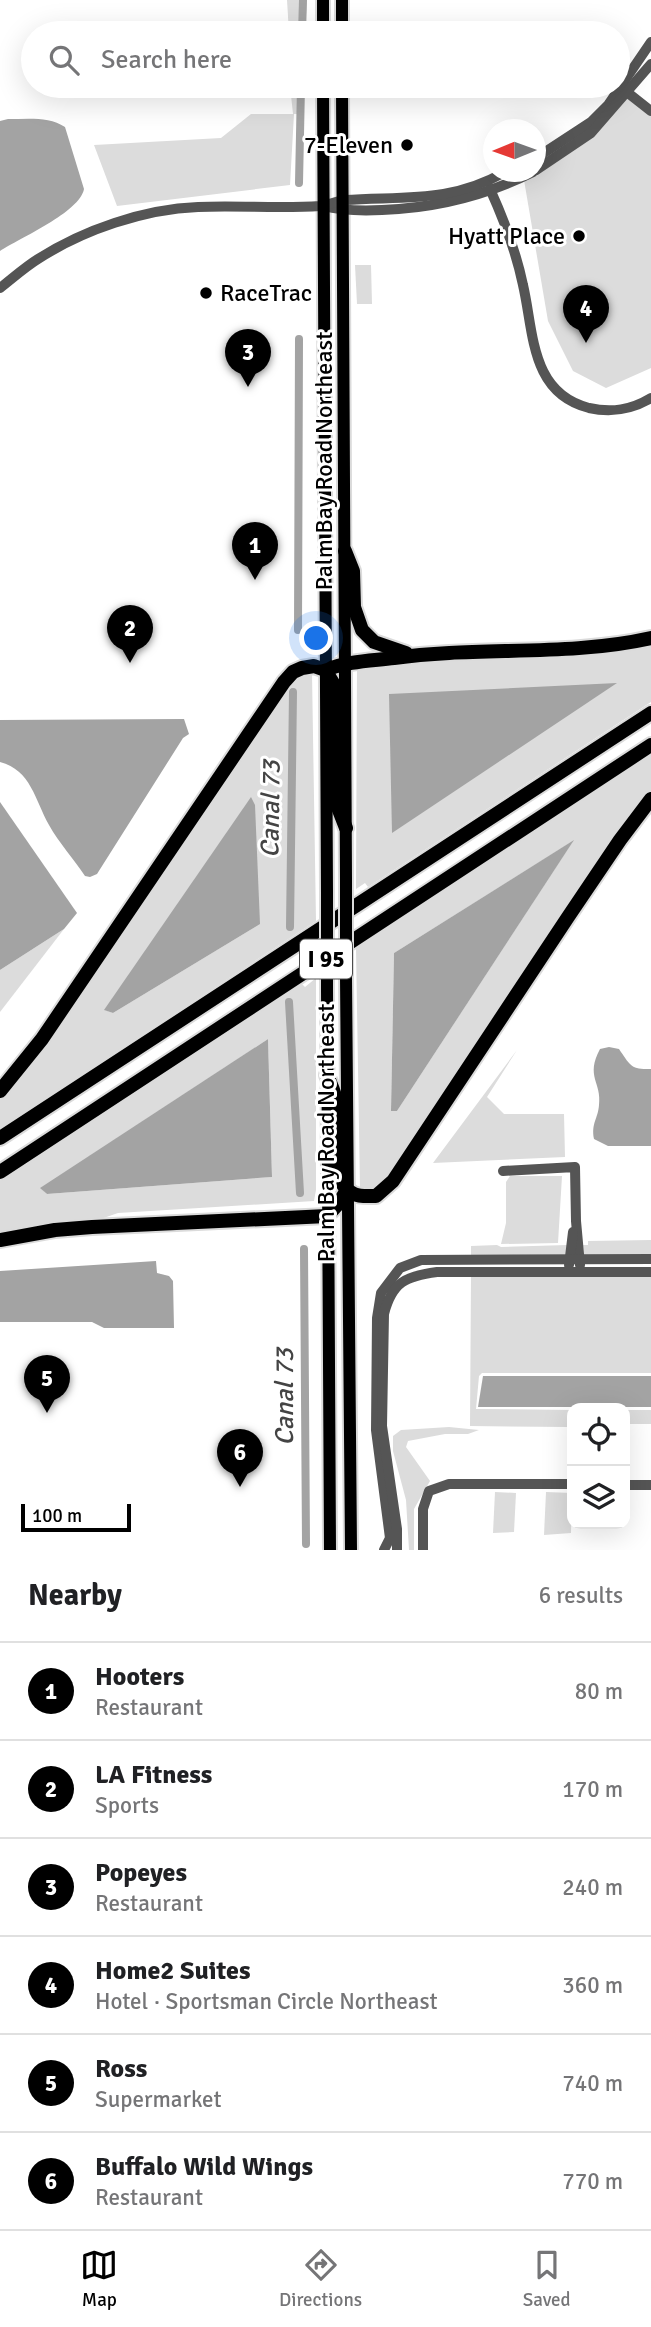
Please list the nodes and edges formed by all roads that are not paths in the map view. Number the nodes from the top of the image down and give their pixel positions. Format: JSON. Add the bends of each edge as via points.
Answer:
{"nodes":[{"id":1,"x":323,"y":0,"type":"edge"},
{"id":2,"x":341,"y":1,"type":"edge"},
{"id":3,"x":323,"y":21,"type":"edge"},
{"id":4,"x":342,"y":21,"type":"edge"},
{"id":5,"x":651,"y":42,"type":"edge"},
{"id":6,"x":651,"y":64,"type":"edge"},
{"id":7,"x":630,"y":79,"type":"edge"},
{"id":8,"x":630,"y":83,"type":"edge"},
{"id":9,"x":630,"y":94,"type":"edge"},
{"id":10,"x":323,"y":98,"type":"edge"},
{"id":11,"x":342,"y":98,"type":"edge"},
{"id":12,"x":615,"y":98,"type":"edge"},
{"id":13,"x":617,"y":98,"type":"edge"},
{"id":14,"x":651,"y":111,"type":"edge"},
{"id":15,"x":546,"y":151,"type":"edge"},
{"id":16,"x":546,"y":163,"type":"edge"},
{"id":17,"x":484,"y":182,"type":"edge"},
{"id":18,"x":507,"y":182,"type":"edge"},
{"id":19,"x":490,"y":189,"type":"junction"},
{"id":20,"x":323,"y":206,"type":"junction"},
{"id":21,"x":343,"y":206,"type":"junction"},
{"id":22,"x":0,"y":288,"type":"edge"},
{"id":23,"x":651,"y":398,"type":"edge"},
{"id":24,"x":345,"y":551,"type":"junction"},
{"id":25,"x":651,"y":638,"type":"edge"},
{"id":26,"x":411,"y":655,"type":"junction"},
{"id":27,"x":346,"y":662,"type":"junction"},
{"id":28,"x":325,"y":670,"type":"junction"},
{"id":29,"x":651,"y":713,"type":"edge"},
{"id":30,"x":651,"y":745,"type":"edge"},
{"id":31,"x":651,"y":799,"type":"edge"},
{"id":32,"x":346,"y":828,"type":"junction"},
{"id":33,"x":327,"y":1075,"type":"junction"},
{"id":34,"x":0,"y":1091,"type":"edge"},
{"id":35,"x":0,"y":1138,"type":"edge"},
{"id":36,"x":503,"y":1171,"type":"dead end"},
{"id":37,"x":0,"y":1172,"type":"edge"},
{"id":38,"x":347,"y":1190,"type":"junction"},
{"id":39,"x":327,"y":1216,"type":"junction"},
{"id":40,"x":0,"y":1240,"type":"edge"},
{"id":41,"x":651,"y":1259,"type":"edge"},
{"id":42,"x":575,"y":1260,"type":"junction"},
{"id":43,"x":651,"y":1272,"type":"edge"},
{"id":44,"x":568,"y":1273,"type":"junction"},
{"id":45,"x":580,"y":1273,"type":"junction"},
{"id":46,"x":567,"y":1484,"type":"edge"},
{"id":47,"x":630,"y":1485,"type":"edge"},
{"id":48,"x":651,"y":1485,"type":"edge"},
{"id":49,"x":330,"y":1550,"type":"edge"},
{"id":50,"x":351,"y":1550,"type":"edge"},
{"id":51,"x":384,"y":1550,"type":"edge"},
{"id":52,"x":397,"y":1550,"type":"edge"},
{"id":53,"x":423,"y":1550,"type":"edge"}],
"edges":[{"from":1,"to":3,"type":"main road"},
{"from":2,"to":4,"type":"main road"},
{"from":5,"to":7,"type":"street"},
{"from":6,"to":8,"type":"street"},
{"from":9,"to":14,"type":"street"},
{"from":10,"to":20,"type":"main road","name":"Palm Bay Road Northeast"},
{"from":11,"to":21,"type":"main road","name":"Palm Bay Road Northeast"},
{"from":12,"to":15,"type":"street","via":[[591,122]]},
{"from":13,"to":16,"type":"street","via":[[591,133]]},
{"from":17,"to":21,"type":"street","via":[[425,198]]},
{"from":18,"to":19,"type":"street"},
{"from":19,"to":21,"type":"street","via":[[468,199],[407,209]]},
{"from":19,"to":23,"type":"street","via":[[511,236],[531,333],[540,366],[551,384],[568,399],[603,411],[621,410]]},
{"from":20,"to":21,"type":"street"},
{"from":20,"to":22,"type":"street","via":[[197,207],[111,223],[38,259]]},
{"from":20,"to":28,"type":"main road","name":"Palm Bay Road Northeast"},
{"from":21,"to":24,"type":"main road","name":"Palm Bay Road Northeast"},
{"from":24,"to":26,"type":"highway","via":[[353,571],[354,607],[362,630],[374,642]]},
{"from":24,"to":27,"type":"main road","name":"Palm Bay Road Northeast"},
{"from":25,"to":26,"type":"highway","via":[[596,646]]},
{"from":26,"to":27,"type":"highway"},
{"from":27,"to":28,"type":"highway"},
{"from":27,"to":32,"type":"main road","name":"Palm Bay Road Northeast"},
{"from":28,"to":32,"type":"highway","via":[[336,688],[337,805]]},
{"from":28,"to":33,"type":"main road","name":"Palm Bay Road Northeast","bridge":true},
{"from":28,"to":34,"type":"highway","via":[[302,667],[284,682],[42,1039]]},
{"from":29,"to":35,"type":"highway","number":"I 95"},
{"from":30,"to":37,"type":"highway","number":"I 95"},
{"from":31,"to":38,"type":"highway","via":[[393,1181],[376,1196]]},
{"from":32,"to":38,"type":"main road","name":"Palm Bay Road Northeast","bridge":true},
{"from":33,"to":38,"type":"highway","via":[[337,1101],[337,1167]]},
{"from":33,"to":39,"type":"main road","name":"Palm Bay Road Northeast"},
{"from":36,"to":42,"type":"street","via":[[575,1167]]},
{"from":38,"to":39,"type":"highway"},
{"from":38,"to":50,"type":"main road","name":"Palm Bay Road Northeast"},
{"from":39,"to":40,"type":"highway","via":[[92,1227]]},
{"from":39,"to":49,"type":"main road","name":"Palm Bay Road Northeast"},
{"from":41,"to":42,"type":"street"},
{"from":42,"to":44,"type":"street"},
{"from":42,"to":45,"type":"street"},
{"from":42,"to":51,"type":"street","via":[[422,1260],[400,1269],[382,1293],[377,1318],[376,1430],[390,1538]]},
{"from":43,"to":45,"type":"street"},
{"from":44,"to":45,"type":"street"},
{"from":44,"to":52,"type":"street","via":[[414,1275],[398,1284],[388,1299],[382,1426]]},
{"from":46,"to":53,"type":"street","via":[[449,1484],[429,1491],[423,1509]]},
{"from":47,"to":48,"type":"street"}]}
